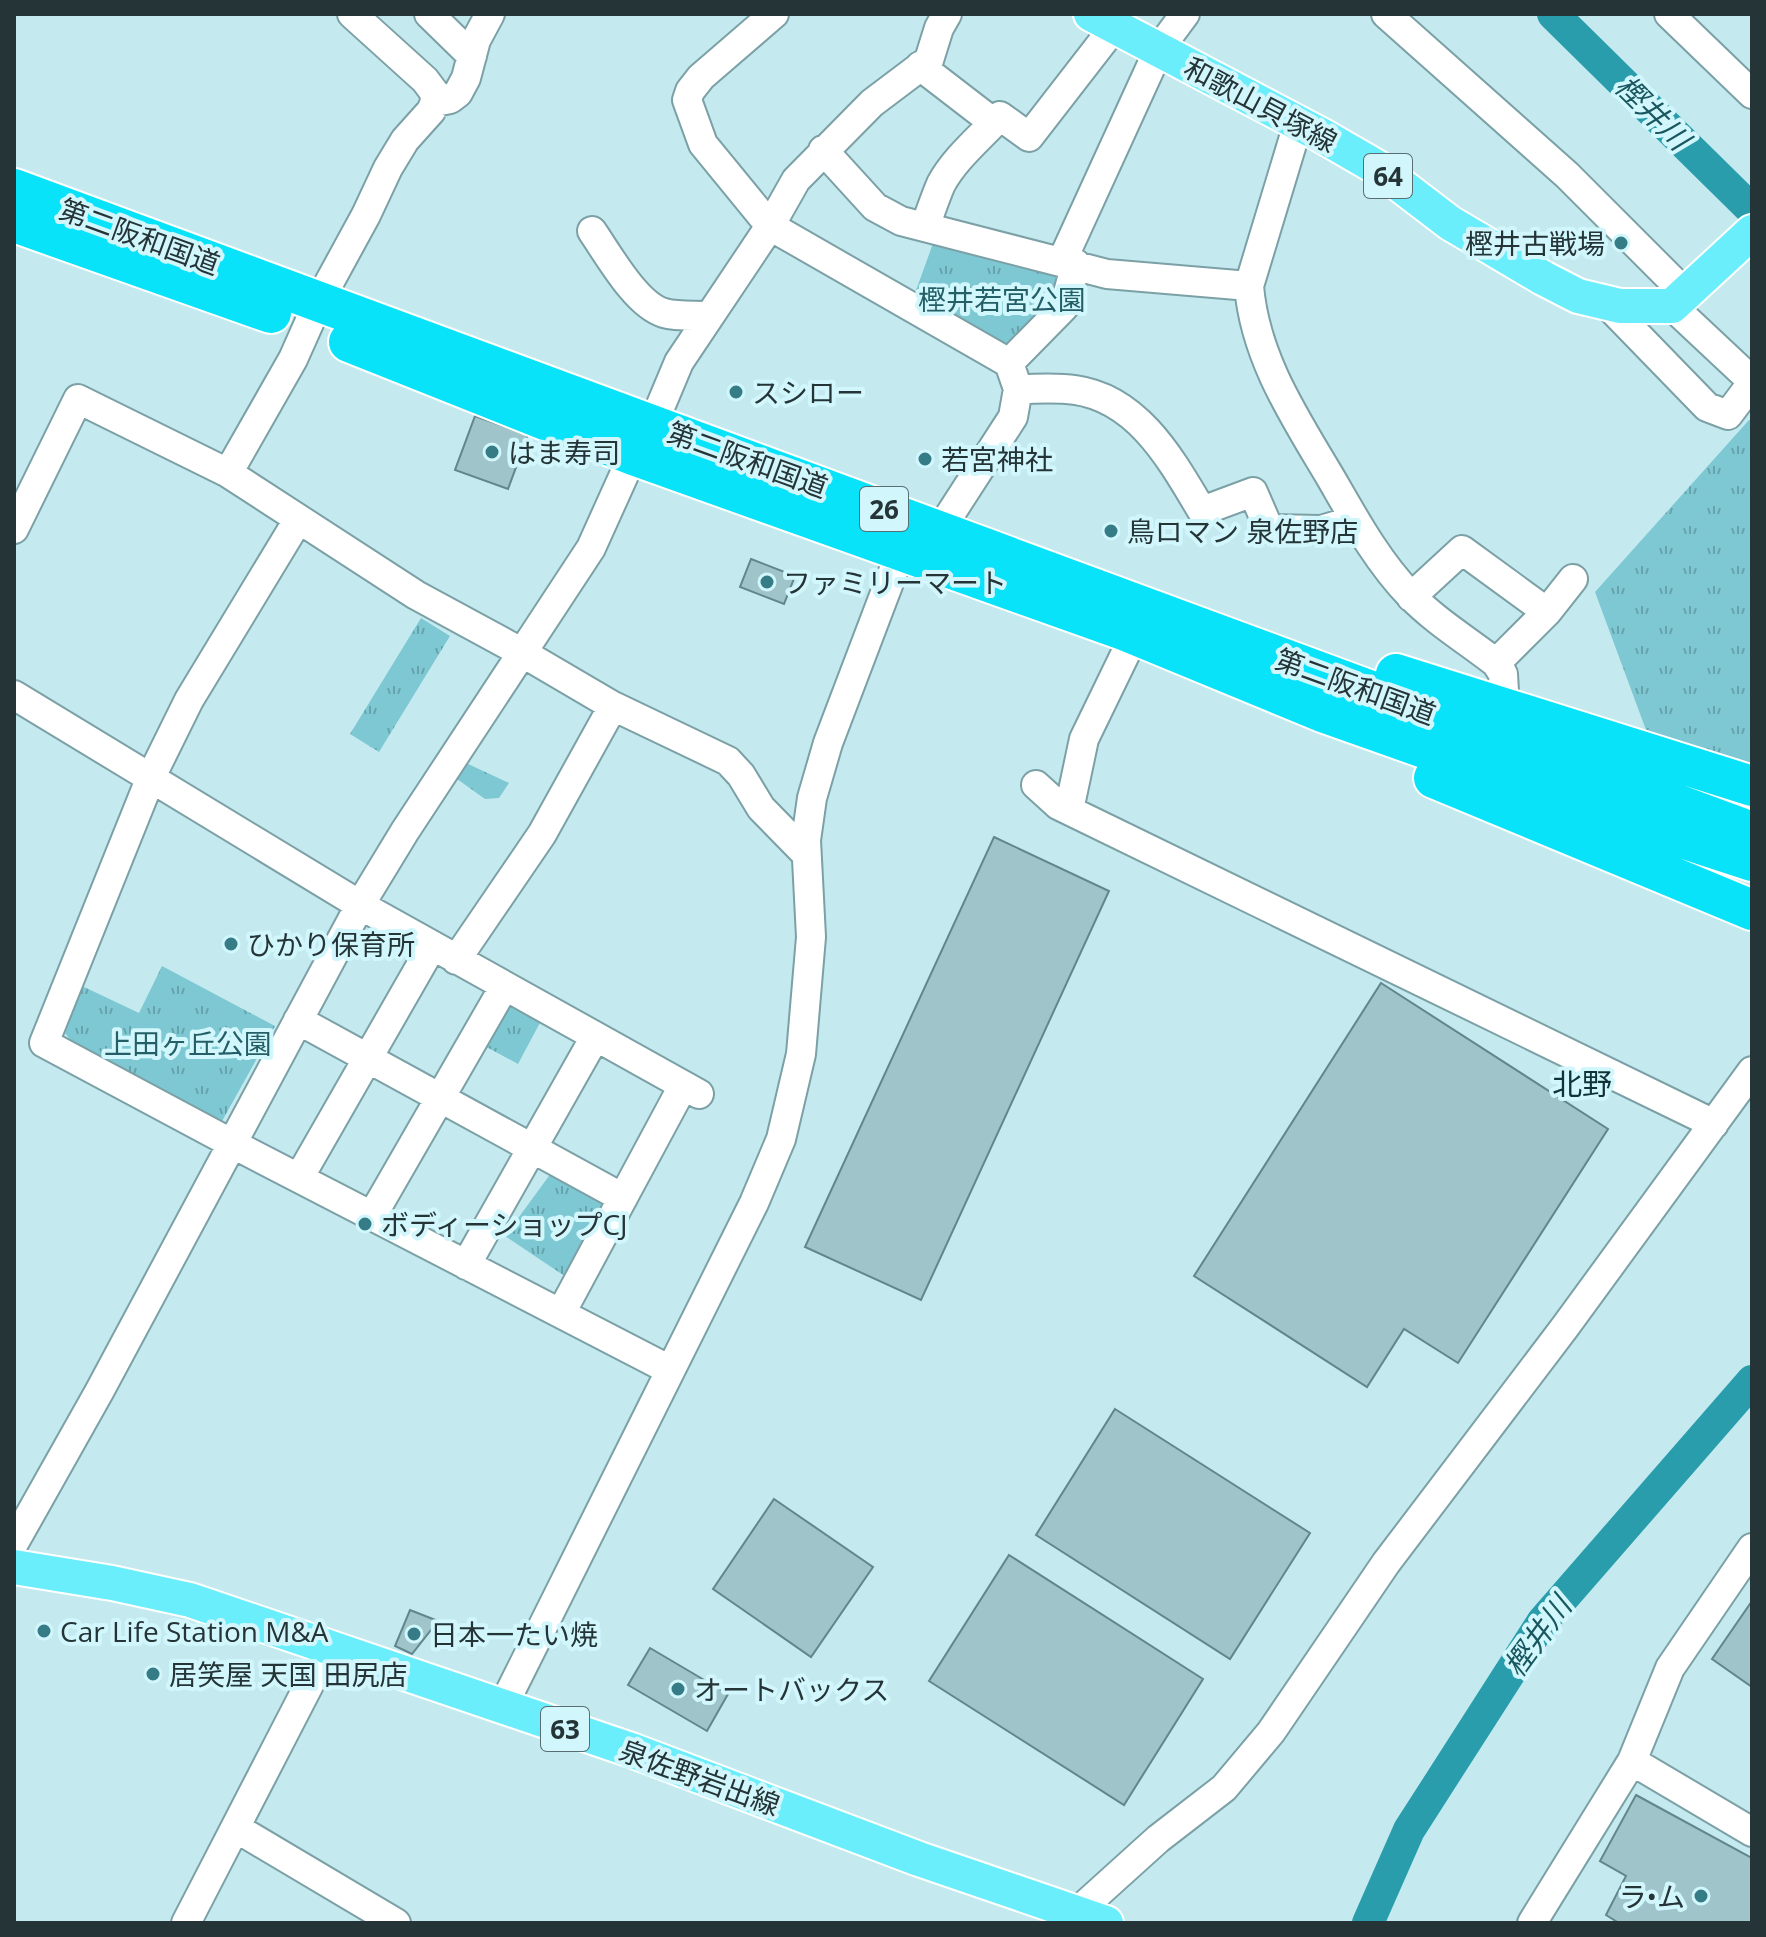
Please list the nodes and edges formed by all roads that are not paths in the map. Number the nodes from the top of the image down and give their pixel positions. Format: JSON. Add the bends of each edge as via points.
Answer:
{"nodes":[{"id":1,"x":352,"y":14,"type":"edge"},
{"id":2,"x":429,"y":14,"type":"edge"},
{"id":3,"x":490,"y":14,"type":"edge"},
{"id":4,"x":774,"y":14,"type":"edge"},
{"id":5,"x":947,"y":14,"type":"edge"},
{"id":6,"x":1185,"y":14,"type":"edge"},
{"id":7,"x":1386,"y":14,"type":"edge"},
{"id":8,"x":1669,"y":14,"type":"edge"},
{"id":9,"x":1103,"y":20,"type":"edge"},
{"id":10,"x":1159,"y":49,"type":"junction"},
{"id":11,"x":472,"y":56,"type":"junction"},
{"id":12,"x":920,"y":66,"type":"junction"},
{"id":13,"x":1752,"y":94,"type":"edge"},
{"id":14,"x":435,"y":102,"type":"junction"},
{"id":15,"x":994,"y":123,"type":"junction"},
{"id":16,"x":1298,"y":124,"type":"junction"},
{"id":17,"x":823,"y":150,"type":"junction"},
{"id":18,"x":14,"y":189,"type":"edge"},
{"id":19,"x":14,"y":222,"type":"edge"},
{"id":20,"x":770,"y":226,"type":"junction"},
{"id":21,"x":925,"y":227,"type":"junction"},
{"id":22,"x":592,"y":231,"type":"dead end"},
{"id":23,"x":1752,"y":232,"type":"edge"},
{"id":24,"x":1069,"y":263,"type":"junction"},
{"id":25,"x":1249,"y":286,"type":"junction"},
{"id":26,"x":1678,"y":300,"type":"junction"},
{"id":27,"x":1606,"y":303,"type":"junction"},
{"id":28,"x":312,"y":314,"type":"junction"},
{"id":29,"x":709,"y":316,"type":"junction"},
{"id":30,"x":1014,"y":376,"type":"junction"},
{"id":31,"x":1752,"y":382,"type":"edge"},
{"id":32,"x":643,"y":440,"type":"junction"},
{"id":33,"x":228,"y":473,"type":"junction"},
{"id":34,"x":298,"y":520,"type":"junction"},
{"id":35,"x":1355,"y":520,"type":"junction"},
{"id":36,"x":14,"y":529,"type":"edge"},
{"id":37,"x":940,"y":530,"type":"junction"},
{"id":38,"x":901,"y":551,"type":"junction"},
{"id":39,"x":1573,"y":579,"type":"dead end"},
{"id":40,"x":1104,"y":593,"type":"junction"},
{"id":41,"x":1411,"y":597,"type":"junction"},
{"id":42,"x":1547,"y":612,"type":"junction"},
{"id":43,"x":1129,"y":634,"type":"junction"},
{"id":44,"x":521,"y":652,"type":"junction"},
{"id":45,"x":1496,"y":663,"type":"junction"},
{"id":46,"x":14,"y":695,"type":"edge"},
{"id":47,"x":613,"y":706,"type":"junction"},
{"id":48,"x":1505,"y":709,"type":"junction"},
{"id":49,"x":151,"y":777,"type":"junction"},
{"id":50,"x":1036,"y":785,"type":"dead end"},
{"id":51,"x":1752,"y":786,"type":"edge"},
{"id":52,"x":1069,"y":810,"type":"junction"},
{"id":53,"x":1752,"y":832,"type":"edge"},
{"id":54,"x":806,"y":854,"type":"junction"},
{"id":55,"x":1752,"y":861,"type":"edge"},
{"id":56,"x":360,"y":905,"type":"junction"},
{"id":57,"x":1752,"y":910,"type":"edge"},
{"id":58,"x":444,"y":953,"type":"junction"},
{"id":59,"x":504,"y":987,"type":"junction"},
{"id":60,"x":298,"y":1020,"type":"junction"},
{"id":61,"x":595,"y":1037,"type":"junction"},
{"id":62,"x":368,"y":1058,"type":"junction"},
{"id":63,"x":1752,"y":1071,"type":"edge"},
{"id":64,"x":441,"y":1097,"type":"junction"},
{"id":65,"x":1714,"y":1124,"type":"junction"},
{"id":66,"x":231,"y":1143,"type":"junction"},
{"id":67,"x":533,"y":1147,"type":"junction"},
{"id":68,"x":299,"y":1178,"type":"junction"},
{"id":69,"x":623,"y":1198,"type":"junction"},
{"id":70,"x":372,"y":1216,"type":"junction"},
{"id":71,"x":466,"y":1265,"type":"junction"},
{"id":72,"x":561,"y":1313,"type":"junction"},
{"id":73,"x":670,"y":1370,"type":"junction"},
{"id":74,"x":14,"y":1543,"type":"edge"},
{"id":75,"x":1752,"y":1548,"type":"edge"},
{"id":76,"x":14,"y":1567,"type":"edge"},
{"id":77,"x":328,"y":1648,"type":"junction"},
{"id":78,"x":502,"y":1708,"type":"junction"},
{"id":79,"x":1632,"y":1761,"type":"junction"},
{"id":80,"x":236,"y":1828,"type":"junction"},
{"id":81,"x":1752,"y":1832,"type":"edge"},
{"id":82,"x":1082,"y":1919,"type":"edge"},
{"id":83,"x":186,"y":1923,"type":"edge"},
{"id":84,"x":396,"y":1923,"type":"edge"},
{"id":85,"x":1532,"y":1923,"type":"edge"}],
"edges":[{"from":1,"to":14,"type":"street","via":[[425,80]]},
{"from":2,"to":11,"type":"street"},
{"from":3,"to":11,"type":"street"},
{"from":4,"to":20,"type":"street","via":[[701,77],[687,100],[703,144]]},
{"from":5,"to":12,"type":"street","via":[[929,60]]},
{"from":6,"to":10,"type":"street"},
{"from":7,"to":26,"type":"street","via":[[1567,175]]},
{"from":8,"to":13,"type":"street"},
{"from":9,"to":10,"type":"main road","name":"和歌山貝塚線","number":"64"},
{"from":9,"to":15,"type":"street","via":[[1029,137],[1000,116]]},
{"from":10,"to":16,"type":"main road","name":"和歌山貝塚線","number":"64"},
{"from":10,"to":24,"type":"street"},
{"from":11,"to":14,"type":"street","via":[[458,93]]},
{"from":12,"to":15,"type":"street"},
{"from":12,"to":17,"type":"street"},
{"from":14,"to":28,"type":"street","via":[[388,168]]},
{"from":15,"to":21,"type":"street","via":[[942,183]]},
{"from":16,"to":25,"type":"street"},
{"from":16,"to":27,"type":"main road","name":"和歌山貝塚線","number":"64","via":[[1378,168],[1502,256],[1578,296]]},
{"from":17,"to":20,"type":"street","via":[[796,180]]},
{"from":17,"to":21,"type":"street","via":[[875,207]]},
{"from":18,"to":28,"type":"highway","name":"第二阪和国道","number":"26"},
{"from":19,"to":28,"type":"highway","name":"第二阪和国道","number":"26"},
{"from":20,"to":29,"type":"street"},
{"from":20,"to":30,"type":"street"},
{"from":21,"to":24,"type":"street"},
{"from":22,"to":29,"type":"street","via":[[649,304],[664,313]]},
{"from":23,"to":26,"type":"main road"},
{"from":24,"to":25,"type":"street","via":[[1107,274]]},
{"from":24,"to":30,"type":"street","via":[[1064,307]]},
{"from":25,"to":35,"type":"street","via":[[1258,335],[1278,388]]},
{"from":26,"to":27,"type":"main road","name":"和歌山貝塚線","number":"64"},
{"from":26,"to":31,"type":"street"},
{"from":27,"to":31,"type":"street","via":[[1707,407],[1728,415]]},
{"from":28,"to":32,"type":"highway","name":"第二阪和国道","number":"26"},
{"from":28,"to":33,"type":"street","via":[[293,359]]},
{"from":29,"to":32,"type":"street","via":[[679,362]]},
{"from":30,"to":35,"type":"street","via":[[1106,400],[1134,417],[1162,446],[1202,511],[1253,492],[1269,529],[1321,530]]},
{"from":30,"to":37,"type":"street","via":[[1013,417]]},
{"from":32,"to":37,"type":"highway","name":"第二阪和国道","number":"26"},
{"from":32,"to":38,"type":"highway","name":"第二阪和国道","number":"26"},
{"from":32,"to":44,"type":"street","via":[[591,548]]},
{"from":33,"to":34,"type":"street"},
{"from":33,"to":36,"type":"street","via":[[78,399]]},
{"from":34,"to":44,"type":"street","via":[[416,595]]},
{"from":34,"to":49,"type":"street","via":[[189,700]]},
{"from":35,"to":41,"type":"street"},
{"from":37,"to":38,"type":"street"},
{"from":37,"to":40,"type":"highway","name":"第二阪和国道","number":"26"},
{"from":38,"to":43,"type":"highway","name":"第二阪和国道","number":"26"},
{"from":38,"to":54,"type":"street","via":[[828,743],[812,798]]},
{"from":39,"to":42,"type":"street"},
{"from":40,"to":48,"type":"highway","via":[[1167,600]]},
{"from":40,"to":53,"type":"highway","name":"第二阪和国道","number":"26"},
{"from":41,"to":42,"type":"street","via":[[1462,550]]},
{"from":41,"to":45,"type":"street"},
{"from":42,"to":45,"type":"street"},
{"from":43,"to":52,"type":"street","via":[[1084,739]]},
{"from":43,"to":55,"type":"highway","name":"第二阪和国道","number":"26","via":[[1325,713]]},
{"from":43,"to":57,"type":"highway","via":[[1160,665],[1651,856]]},
{"from":44,"to":47,"type":"street"},
{"from":44,"to":56,"type":"street"},
{"from":45,"to":48,"type":"street","via":[[1503,674]]},
{"from":46,"to":49,"type":"street"},
{"from":47,"to":54,"type":"street","via":[[728,761],[761,808]]},
{"from":47,"to":58,"type":"street","via":[[542,834]]},
{"from":48,"to":51,"type":"highway","via":[[1542,730],[1681,779]]},
{"from":49,"to":56,"type":"street"},
{"from":49,"to":66,"type":"street","via":[[44,1043]]},
{"from":50,"to":52,"type":"street"},
{"from":52,"to":65,"type":"street"},
{"from":54,"to":73,"type":"street","via":[[811,937],[801,1054],[781,1139]]},
{"from":56,"to":58,"type":"street"},
{"from":56,"to":60,"type":"street"},
{"from":58,"to":59,"type":"street"},
{"from":58,"to":62,"type":"street"},
{"from":59,"to":61,"type":"street"},
{"from":59,"to":64,"type":"street"},
{"from":60,"to":62,"type":"street"},
{"from":60,"to":66,"type":"street"},
{"from":61,"to":67,"type":"street"},
{"from":61,"to":69,"type":"street","via":[[691,1090]]},
{"from":62,"to":64,"type":"street"},
{"from":62,"to":68,"type":"street"},
{"from":63,"to":65,"type":"street"},
{"from":64,"to":67,"type":"street"},
{"from":64,"to":70,"type":"street"},
{"from":65,"to":82,"type":"street","via":[[1386,1563],[1271,1732],[1224,1788],[1158,1839]]},
{"from":66,"to":68,"type":"street"},
{"from":66,"to":74,"type":"street"},
{"from":67,"to":69,"type":"street"},
{"from":67,"to":71,"type":"street"},
{"from":68,"to":70,"type":"street"},
{"from":69,"to":72,"type":"street"},
{"from":70,"to":71,"type":"street"},
{"from":71,"to":72,"type":"street"},
{"from":72,"to":73,"type":"street"},
{"from":73,"to":78,"type":"street"},
{"from":75,"to":79,"type":"street","via":[[1670,1668]]},
{"from":76,"to":77,"type":"main road","name":"泉佐野岩出線","number":"63","via":[[190,1600]]},
{"from":77,"to":78,"type":"main road","name":"泉佐野岩出線","number":"63"},
{"from":77,"to":80,"type":"street"},
{"from":78,"to":82,"type":"main road","name":"泉佐野岩出線","number":"63","via":[[631,1750]]},
{"from":79,"to":81,"type":"street"},
{"from":79,"to":85,"type":"street"},
{"from":80,"to":83,"type":"street"},
{"from":80,"to":84,"type":"street"}]}
